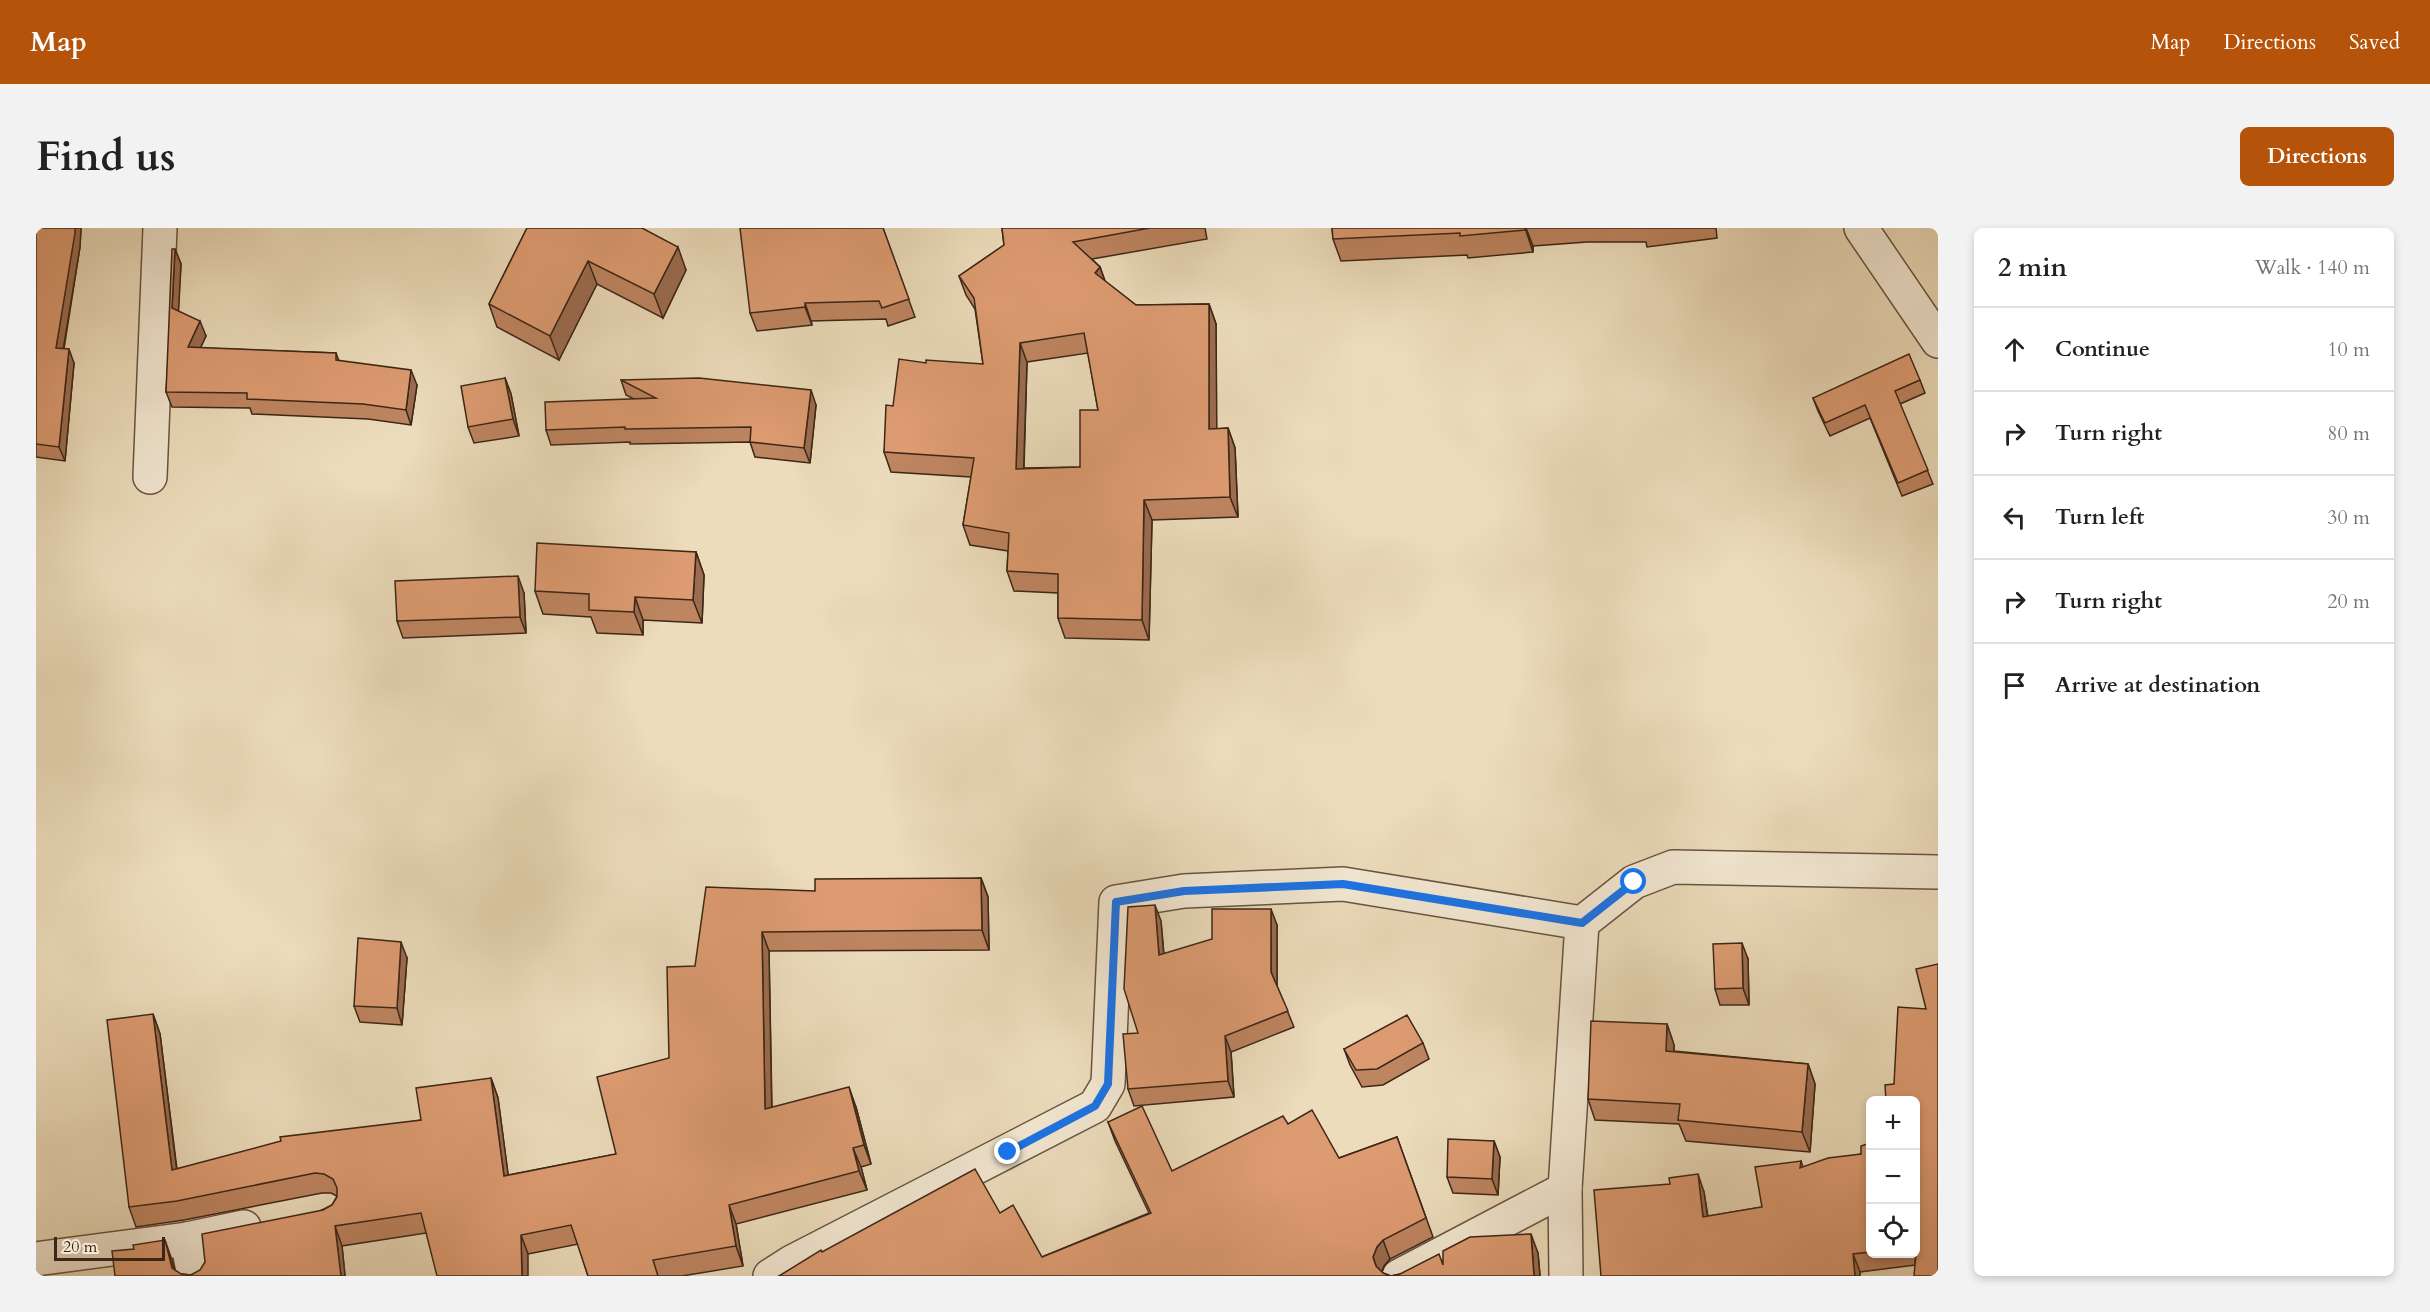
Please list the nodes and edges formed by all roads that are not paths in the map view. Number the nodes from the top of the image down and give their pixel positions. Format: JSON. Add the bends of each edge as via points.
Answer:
{"nodes":[{"id":1,"x":160,"y":228,"type":"edge"},
{"id":2,"x":1861,"y":228,"type":"edge"},
{"id":3,"x":1938,"y":341,"type":"edge"},
{"id":4,"x":150,"y":477,"type":"dead end"},
{"id":5,"x":1938,"y":872,"type":"edge"},
{"id":6,"x":1582,"y":923,"type":"junction"},
{"id":7,"x":1565,"y":1189,"type":"junction"},
{"id":8,"x":268,"y":1222,"type":"edge"},
{"id":9,"x":187,"y":1239,"type":"junction"},
{"id":10,"x":36,"y":1259,"type":"edge"},
{"id":11,"x":194,"y":1276,"type":"edge"},
{"id":12,"x":770,"y":1276,"type":"edge"},
{"id":13,"x":1399,"y":1276,"type":"edge"},
{"id":14,"x":1566,"y":1276,"type":"edge"}],
"edges":[{"from":1,"to":4,"type":"street"},
{"from":2,"to":3,"type":"street"},
{"from":5,"to":6,"type":"street","via":[[1673,867],[1634,882]]},
{"from":6,"to":7,"type":"street"},
{"from":6,"to":12,"type":"street","via":[[1343,884],[1184,891],[1116,902],[1108,1084],[1095,1106]]},
{"from":7,"to":13,"type":"street"},
{"from":7,"to":14,"type":"street"},
{"from":8,"to":9,"type":"street"},
{"from":9,"to":10,"type":"street"},
{"from":9,"to":11,"type":"street"}]}
